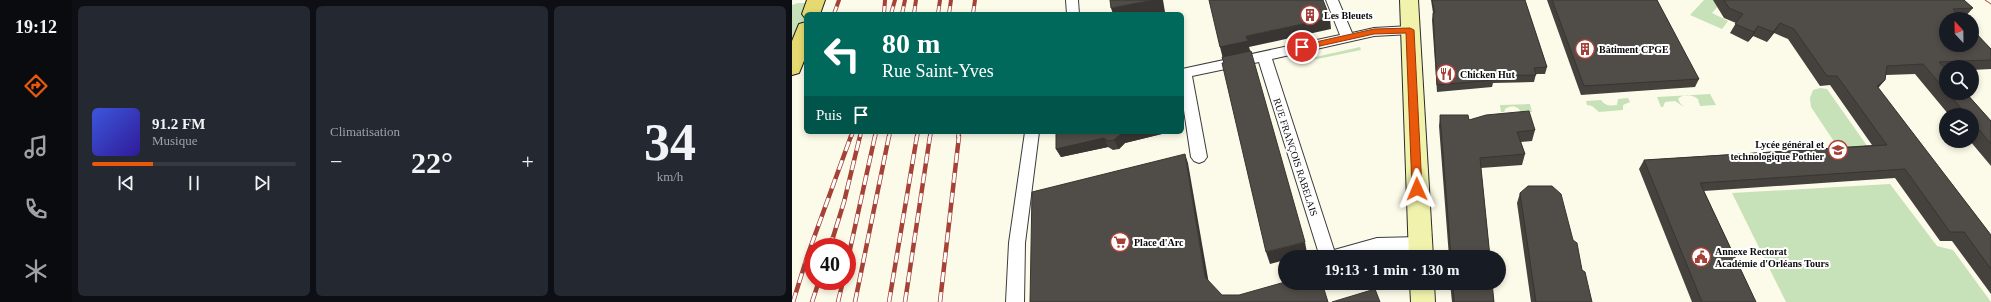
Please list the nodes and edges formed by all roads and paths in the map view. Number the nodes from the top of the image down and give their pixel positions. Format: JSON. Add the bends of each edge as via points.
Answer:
{"nodes":[{"id":1,"x":816,"y":0,"type":"edge"},
{"id":2,"x":1072,"y":0,"type":"edge"},
{"id":3,"x":1332,"y":0,"type":"edge"},
{"id":4,"x":1409,"y":0,"type":"edge"},
{"id":5,"x":812,"y":12,"type":"edge"},
{"id":6,"x":1073,"y":12,"type":"edge"},
{"id":7,"x":1410,"y":30,"type":"junction"},
{"id":8,"x":804,"y":34,"type":"edge"},
{"id":9,"x":1348,"y":37,"type":"junction"},
{"id":10,"x":1264,"y":56,"type":"junction"},
{"id":11,"x":792,"y":68,"type":"edge"},
{"id":12,"x":1184,"y":73,"type":"edge"},
{"id":13,"x":1032,"y":134,"type":"edge"},
{"id":14,"x":1199,"y":157,"type":"dead end"},
{"id":15,"x":1326,"y":250,"type":"edge"},
{"id":16,"x":1360,"y":250,"type":"edge"},
{"id":17,"x":1413,"y":250,"type":"edge"},
{"id":18,"x":1420,"y":250,"type":"edge"},
{"id":19,"x":1422,"y":290,"type":"edge"},
{"id":20,"x":1015,"y":302,"type":"edge"},
{"id":21,"x":1423,"y":302,"type":"edge"}],
"edges":[{"from":1,"to":5,"type":"main road"},
{"from":2,"to":6,"type":"street"},
{"from":3,"to":9,"type":"street"},
{"from":4,"to":7,"type":"street"},
{"from":7,"to":9,"type":"street","via":[[1374,32]]},
{"from":7,"to":18,"type":"street"},
{"from":8,"to":11,"type":"main road"},
{"from":9,"to":10,"type":"street"},
{"from":10,"to":12,"type":"street"},
{"from":10,"to":15,"type":"street","name":"RUE FRANÇOIS RABELAIS"},
{"from":12,"to":14,"type":"street"},
{"from":13,"to":20,"type":"street","via":[[1017,243]]},
{"from":16,"to":17,"type":"street","via":[[1377,245]]},
{"from":19,"to":21,"type":"street"}]}
